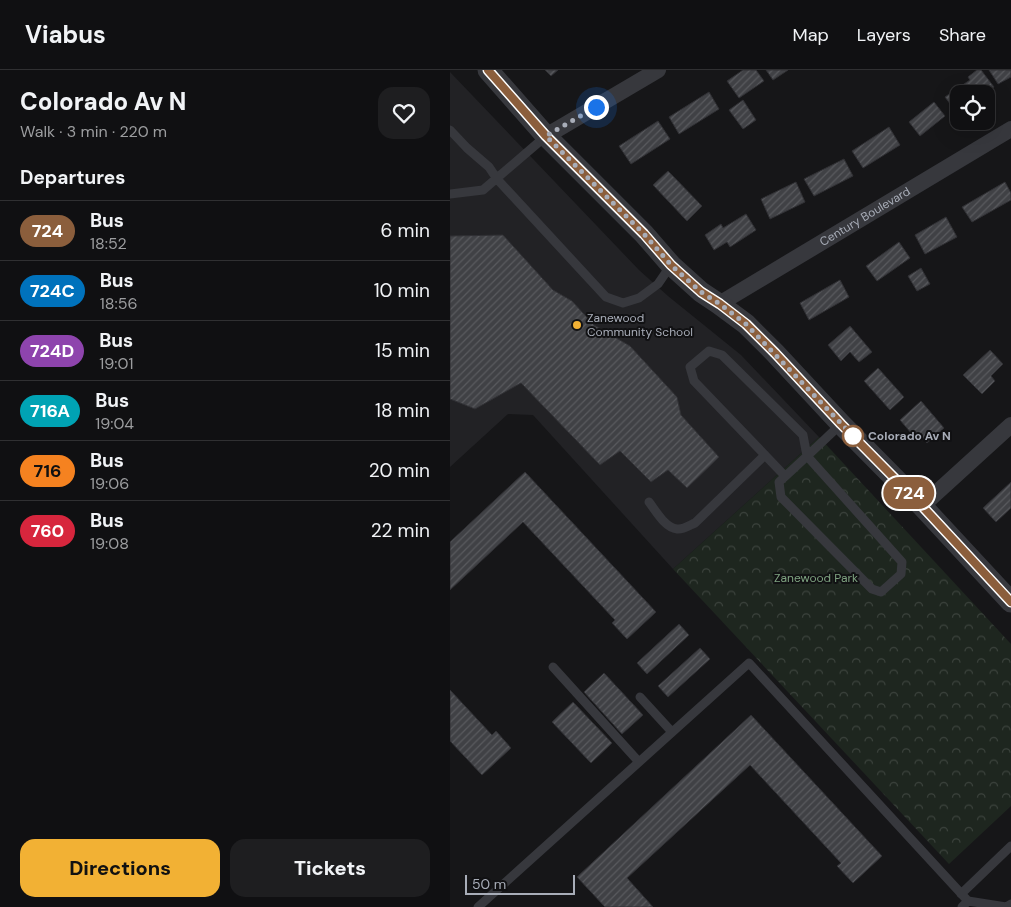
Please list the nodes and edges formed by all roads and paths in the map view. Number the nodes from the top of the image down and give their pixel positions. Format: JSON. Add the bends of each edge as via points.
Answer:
{"nodes":[{"id":1,"x":488,"y":70,"type":"edge"},
{"id":2,"x":658,"y":70,"type":"edge"},
{"id":3,"x":1011,"y":129,"type":"edge"},
{"id":4,"x":450,"y":130,"type":"edge"},
{"id":5,"x":546,"y":136,"type":"junction"},
{"id":6,"x":497,"y":179,"type":"junction"},
{"id":7,"x":450,"y":194,"type":"edge"},
{"id":8,"x":671,"y":265,"type":"junction"},
{"id":9,"x":720,"y":304,"type":"junction"},
{"id":10,"x":841,"y":424,"type":"junction"},
{"id":11,"x":1011,"y":425,"type":"edge"},
{"id":12,"x":765,"y":455,"type":"junction"},
{"id":13,"x":807,"y":456,"type":"junction"},
{"id":14,"x":782,"y":479,"type":"junction"},
{"id":15,"x":649,"y":502,"type":"dead end"},
{"id":16,"x":922,"y":506,"type":"junction"},
{"id":17,"x":1011,"y":602,"type":"edge"},
{"id":18,"x":553,"y":667,"type":"dead end"},
{"id":19,"x":640,"y":697,"type":"dead end"},
{"id":20,"x":672,"y":732,"type":"junction"},
{"id":21,"x":639,"y":762,"type":"junction"},
{"id":22,"x":1011,"y":846,"type":"edge"},
{"id":23,"x":961,"y":894,"type":"junction"},
{"id":24,"x":965,"y":904,"type":"edge"},
{"id":25,"x":1011,"y":904,"type":"edge"},
{"id":26,"x":478,"y":907,"type":"edge"}],
"edges":[{"from":1,"to":5,"type":"street"},
{"from":2,"to":5,"type":"street"},
{"from":3,"to":9,"type":"street","name":"Century Boulevard"},
{"from":4,"to":6,"type":"lane","via":[[489,167]]},
{"from":5,"to":6,"type":"lane"},
{"from":5,"to":8,"type":"street"},
{"from":6,"to":7,"type":"lane","via":[[483,190]]},
{"from":6,"to":8,"type":"lane","via":[[606,297],[622,303],[639,298],[658,284]]},
{"from":8,"to":9,"type":"street"},
{"from":9,"to":10,"type":"street","via":[[746,324]]},
{"from":10,"to":13,"type":"lane"},
{"from":10,"to":16,"type":"street"},
{"from":11,"to":16,"type":"street"},
{"from":12,"to":13,"type":"lane","via":[[694,381],[690,367],[708,351],[722,355],[803,436]]},
{"from":12,"to":14,"type":"lane"},
{"from":12,"to":15,"type":"lane","via":[[695,523],[684,528],[676,530],[667,525]]},
{"from":13,"to":14,"type":"lane"},
{"from":13,"to":14,"type":"lane","via":[[902,562],[901,574],[881,592],[872,589],[781,497]]},
{"from":16,"to":17,"type":"street"},
{"from":18,"to":21,"type":"lane"},
{"from":19,"to":20,"type":"lane"},
{"from":20,"to":21,"type":"lane"},
{"from":20,"to":23,"type":"lane","via":[[749,663]]},
{"from":21,"to":26,"type":"lane"},
{"from":22,"to":23,"type":"lane"},
{"from":23,"to":24,"type":"lane"},
{"from":24,"to":25,"type":"lane","via":[[1006,907]]}]}
